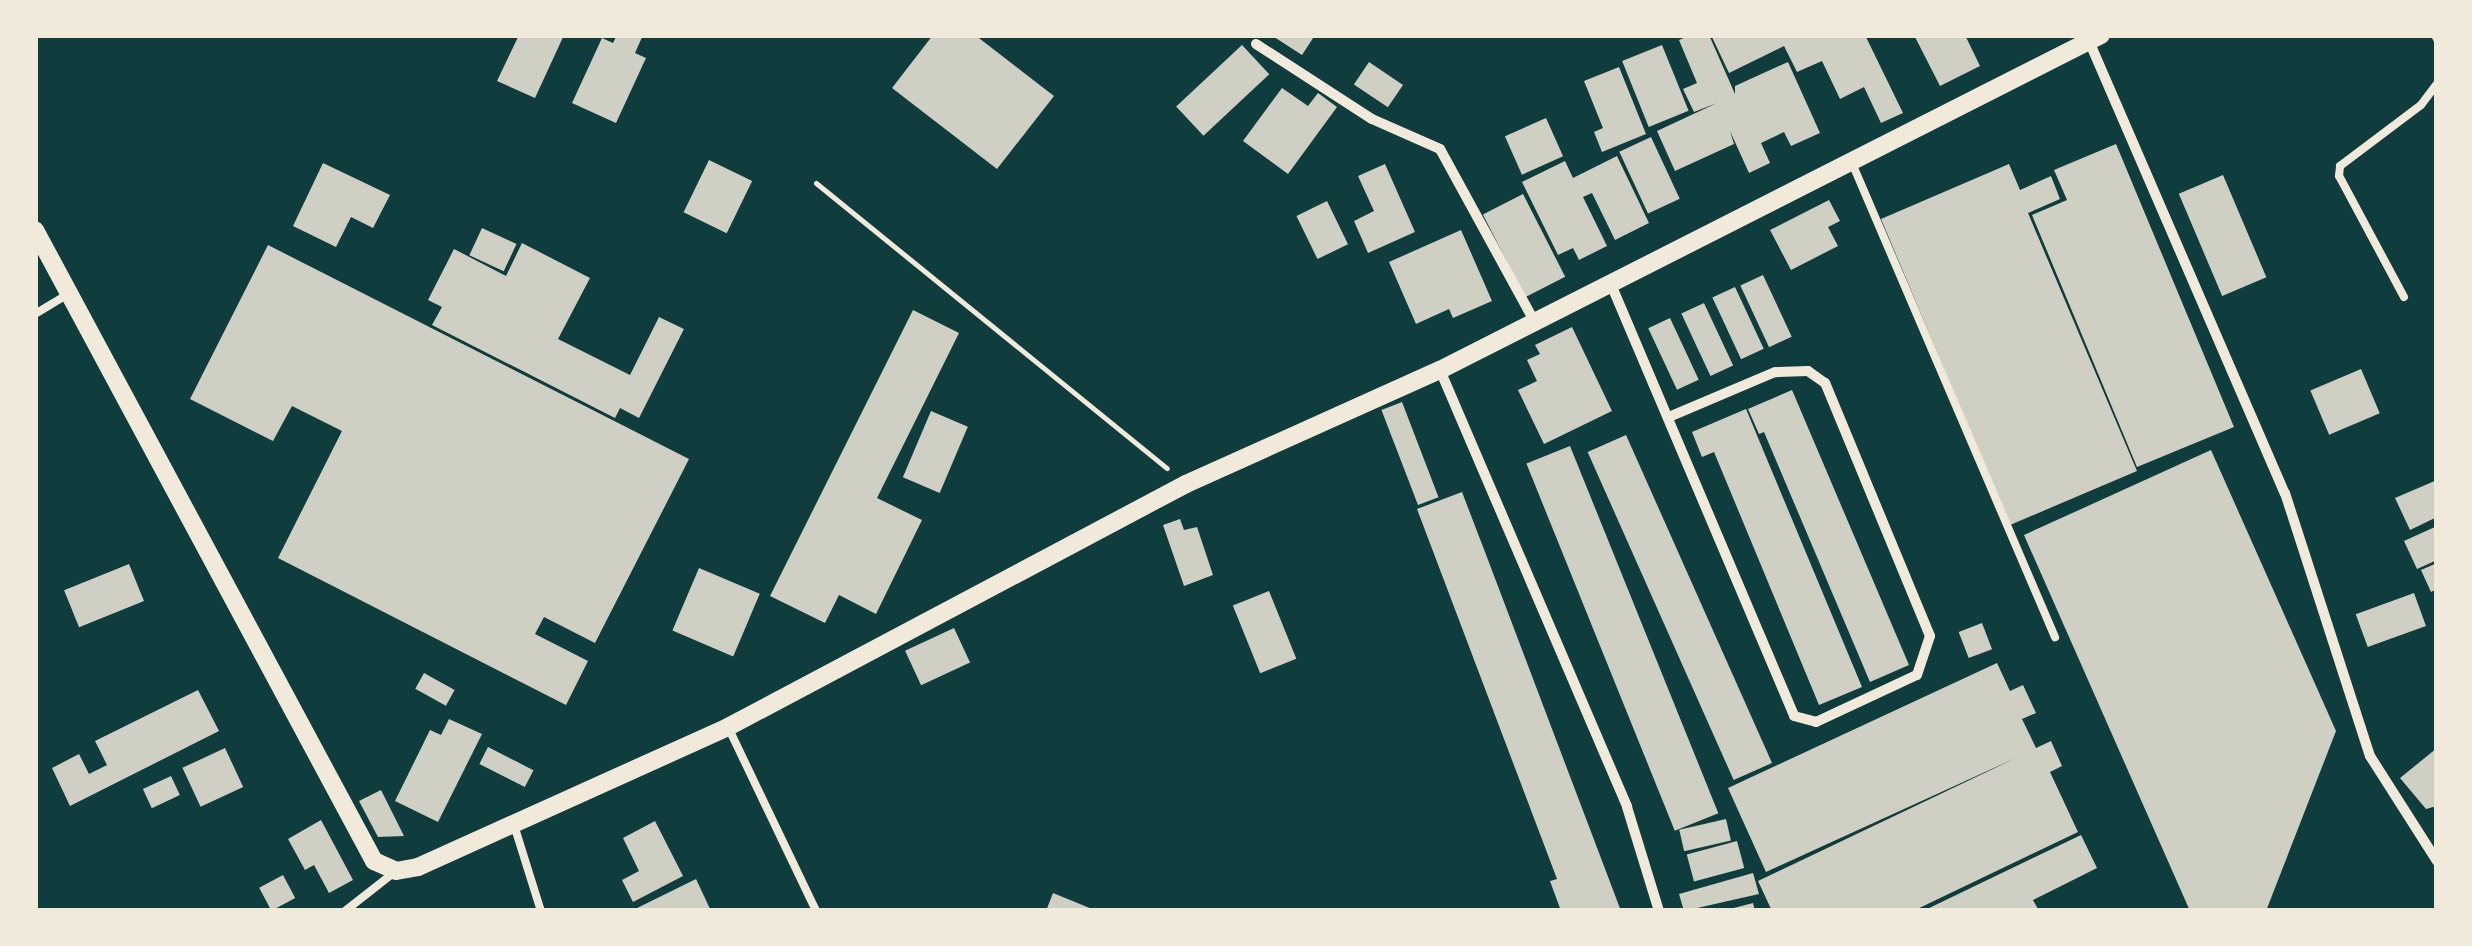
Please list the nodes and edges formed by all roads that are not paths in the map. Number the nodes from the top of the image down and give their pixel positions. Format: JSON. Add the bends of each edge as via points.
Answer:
{"nodes":[{"id":1,"x":2095,"y":38,"type":"edge"},
{"id":2,"x":1256,"y":44,"type":"dead end"},
{"id":3,"x":2437,"y":84,"type":"edge"},
{"id":4,"x":1851,"y":162,"type":"junction"},
{"id":5,"x":35,"y":230,"type":"edge"},
{"id":6,"x":1610,"y":282,"type":"junction"},
{"id":7,"x":67,"y":296,"type":"junction"},
{"id":8,"x":2404,"y":298,"type":"dead end"},
{"id":9,"x":35,"y":314,"type":"edge"},
{"id":10,"x":1534,"y":319,"type":"junction"},
{"id":11,"x":1440,"y":370,"type":"junction"},
{"id":12,"x":1669,"y":417,"type":"junction"},
{"id":13,"x":2055,"y":638,"type":"dead end"},
{"id":14,"x":728,"y":727,"type":"junction"},
{"id":15,"x":514,"y":825,"type":"junction"},
{"id":16,"x":2437,"y":861,"type":"edge"},
{"id":17,"x":396,"y":871,"type":"junction"},
{"id":18,"x":345,"y":911,"type":"edge"},
{"id":19,"x":541,"y":911,"type":"edge"},
{"id":20,"x":816,"y":911,"type":"edge"},
{"id":21,"x":1659,"y":911,"type":"edge"}],
"edges":[{"from":1,"to":4,"type":"street"},
{"from":1,"to":16,"type":"street","via":[[2285,493],[2370,756]]},
{"from":2,"to":10,"type":"street","via":[[1372,119],[1440,148]]},
{"from":3,"to":8,"type":"lane","via":[[2421,105],[2340,166],[2339,176]]},
{"from":4,"to":6,"type":"street"},
{"from":4,"to":13,"type":"lane"},
{"from":5,"to":7,"type":"street"},
{"from":6,"to":10,"type":"street"},
{"from":6,"to":12,"type":"street"},
{"from":7,"to":9,"type":"lane"},
{"from":7,"to":17,"type":"street","via":[[374,861]]},
{"from":10,"to":11,"type":"street"},
{"from":11,"to":14,"type":"street","via":[[1186,484]]},
{"from":11,"to":21,"type":"street","via":[[1627,806]]},
{"from":12,"to":12,"type":"street","via":[[1794,716],[1816,722],[1916,676],[1930,636],[1824,383],[1808,371],[1775,372]]},
{"from":14,"to":15,"type":"street"},
{"from":14,"to":20,"type":"lane"},
{"from":15,"to":17,"type":"street"},
{"from":15,"to":19,"type":"lane"},
{"from":17,"to":18,"type":"lane"}]}
